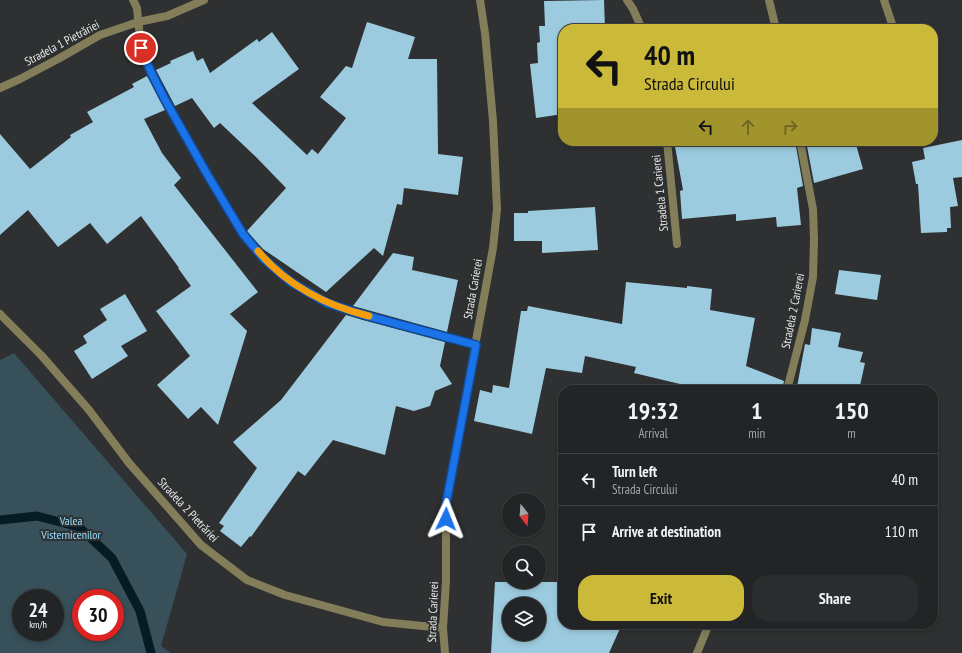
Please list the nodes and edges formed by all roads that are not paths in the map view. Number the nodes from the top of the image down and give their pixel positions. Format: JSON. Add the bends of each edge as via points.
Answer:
{"nodes":[{"id":1,"x":133,"y":0,"type":"edge"},
{"id":2,"x":204,"y":0,"type":"edge"},
{"id":3,"x":480,"y":0,"type":"edge"},
{"id":4,"x":627,"y":0,"type":"edge"},
{"id":5,"x":769,"y":0,"type":"edge"},
{"id":6,"x":884,"y":0,"type":"edge"},
{"id":7,"x":138,"y":22,"type":"junction"},
{"id":8,"x":640,"y":24,"type":"edge"},
{"id":9,"x":775,"y":24,"type":"edge"},
{"id":10,"x":892,"y":24,"type":"edge"},
{"id":11,"x":0,"y":88,"type":"edge"},
{"id":12,"x":667,"y":146,"type":"edge"},
{"id":13,"x":801,"y":146,"type":"edge"},
{"id":14,"x":677,"y":244,"type":"dead end"},
{"id":15,"x":0,"y":314,"type":"edge"},
{"id":16,"x":476,"y":345,"type":"junction"},
{"id":17,"x":788,"y":385,"type":"edge"},
{"id":18,"x":443,"y":628,"type":"junction"},
{"id":19,"x":708,"y":629,"type":"edge"},
{"id":20,"x":445,"y":653,"type":"edge"},
{"id":21,"x":697,"y":653,"type":"edge"}],
"edges":[{"from":1,"to":7,"type":"street","via":[[137,8]]},
{"from":2,"to":7,"type":"street","name":"Stradela 1 Pietrăriei","via":[[167,16]]},
{"from":3,"to":16,"type":"street","name":"Strada Carierei","via":[[493,115],[497,210]]},
{"from":4,"to":8,"type":"street"},
{"from":5,"to":9,"type":"street"},
{"from":6,"to":10,"type":"street"},
{"from":7,"to":11,"type":"street","name":"Stradela 1 Pietrăriei","via":[[100,35]]},
{"from":7,"to":16,"type":"street","via":[[141,48],[164,98],[243,234],[264,259],[291,282],[327,303]]},
{"from":12,"to":14,"type":"street","name":"Stradela 1 Carierei"},
{"from":13,"to":17,"type":"street","name":"Stradela 2 Carierei","via":[[813,209],[813,277]]},
{"from":15,"to":18,"type":"street","name":"Stradela 2 Pietrăriei","via":[[65,382],[200,545],[247,580],[285,595],[382,622]]},
{"from":16,"to":18,"type":"street","name":"Strada Carierei","via":[[446,504]]},
{"from":18,"to":20,"type":"street","name":"Strada Carierei"},
{"from":19,"to":21,"type":"street"}]}
